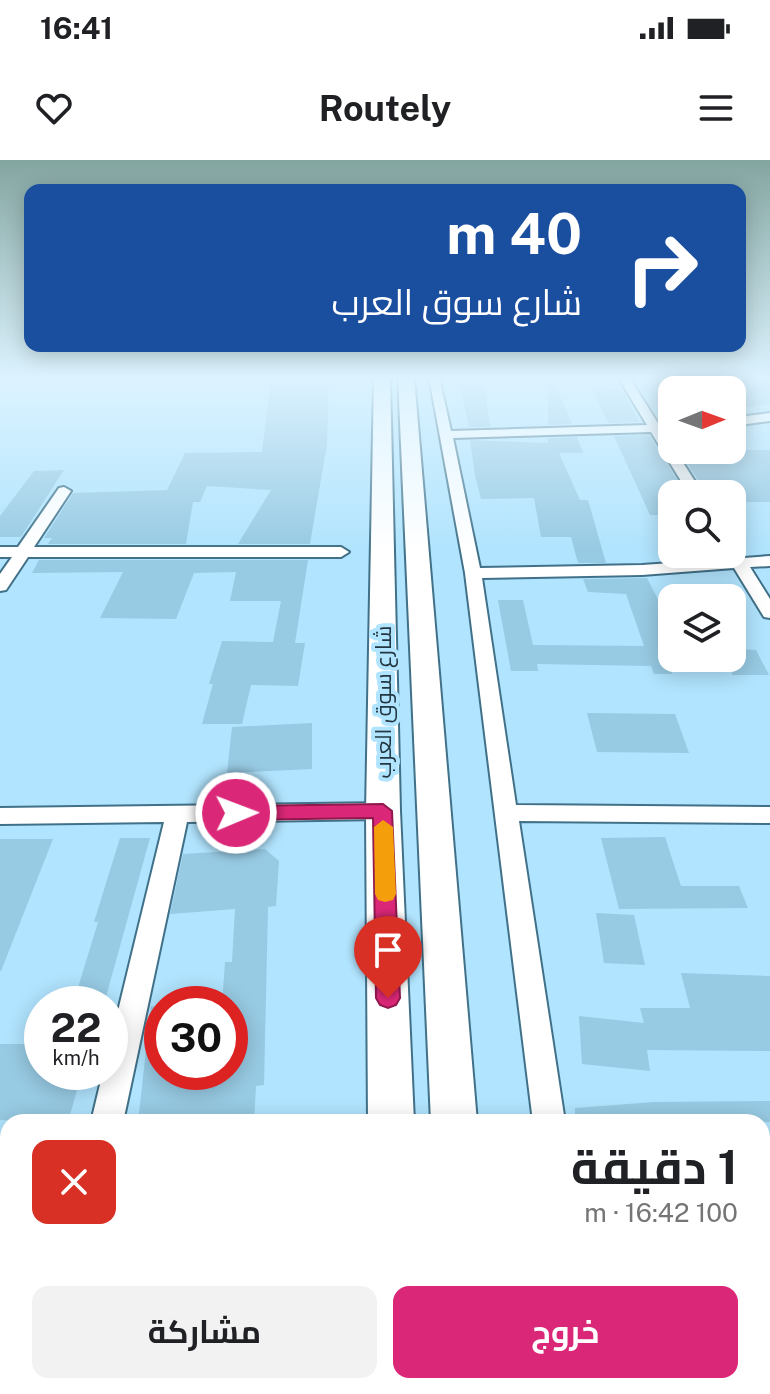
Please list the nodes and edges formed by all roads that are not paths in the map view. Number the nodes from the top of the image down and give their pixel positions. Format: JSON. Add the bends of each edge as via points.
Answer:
{"nodes":[{"id":1,"x":382,"y":435,"type":"edge"},
{"id":2,"x":410,"y":435,"type":"edge"},
{"id":3,"x":444,"y":435,"type":"joint"},
{"id":4,"x":461,"y":435,"type":"edge"},
{"id":5,"x":658,"y":435,"type":"edge"},
{"id":6,"x":687,"y":480,"type":"edge"},
{"id":7,"x":64,"y":491,"type":"dead end"},
{"id":8,"x":0,"y":552,"type":"edge"},
{"id":9,"x":21,"y":552,"type":"junction"},
{"id":10,"x":341,"y":552,"type":"dead end"},
{"id":11,"x":746,"y":559,"type":"edge"},
{"id":12,"x":770,"y":561,"type":"edge"},
{"id":13,"x":658,"y":562,"type":"edge"},
{"id":14,"x":742,"y":568,"type":"edge"},
{"id":15,"x":473,"y":573,"type":"junction"},
{"id":16,"x":0,"y":586,"type":"edge"},
{"id":17,"x":770,"y":613,"type":"edge"},
{"id":18,"x":383,"y":811,"type":"junction"},
{"id":19,"x":504,"y":813,"type":"junction"},
{"id":20,"x":177,"y":814,"type":"junction"},
{"id":21,"x":770,"y":815,"type":"edge"},
{"id":22,"x":0,"y":816,"type":"edge"},
{"id":23,"x":109,"y":1114,"type":"edge"},
{"id":24,"x":391,"y":1114,"type":"edge"},
{"id":25,"x":453,"y":1114,"type":"edge"},
{"id":26,"x":548,"y":1114,"type":"edge"}],
"edges":[{"from":1,"to":18,"type":"main road","name":"شارع سوق العرب"},
{"from":2,"to":25,"type":"main road"},
{"from":3,"to":4,"type":"street"},
{"from":3,"to":15,"type":"street"},
{"from":5,"to":6,"type":"street"},
{"from":7,"to":9,"type":"street"},
{"from":8,"to":9,"type":"street"},
{"from":9,"to":10,"type":"street"},
{"from":9,"to":16,"type":"street"},
{"from":11,"to":12,"type":"street"},
{"from":13,"to":15,"type":"street"},
{"from":14,"to":17,"type":"street"},
{"from":15,"to":19,"type":"street"},
{"from":18,"to":20,"type":"street"},
{"from":18,"to":24,"type":"main road","name":"شارع سوق العرب"},
{"from":19,"to":21,"type":"street"},
{"from":19,"to":26,"type":"street"},
{"from":20,"to":22,"type":"street"},
{"from":20,"to":23,"type":"street"}]}
